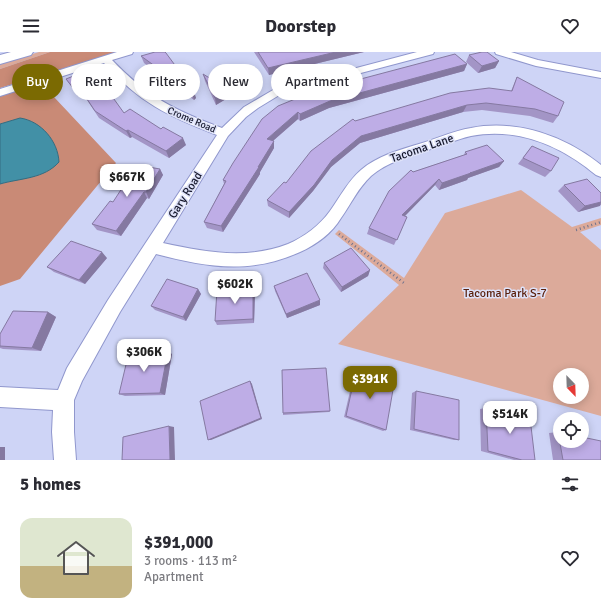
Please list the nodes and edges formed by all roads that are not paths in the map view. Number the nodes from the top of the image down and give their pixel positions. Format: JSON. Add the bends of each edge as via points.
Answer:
{"nodes":[{"id":1,"x":3,"y":52,"type":"edge"},
{"id":2,"x":26,"y":52,"type":"edge"},
{"id":3,"x":128,"y":52,"type":"edge"},
{"id":4,"x":429,"y":52,"type":"edge"},
{"id":5,"x":500,"y":52,"type":"edge"},
{"id":6,"x":0,"y":53,"type":"edge"},
{"id":7,"x":106,"y":59,"type":"junction"},
{"id":8,"x":0,"y":60,"type":"edge"},
{"id":9,"x":601,"y":75,"type":"edge"},
{"id":10,"x":0,"y":93,"type":"edge"},
{"id":11,"x":224,"y":133,"type":"junction"},
{"id":12,"x":601,"y":172,"type":"edge"},
{"id":13,"x":153,"y":246,"type":"junction"},
{"id":14,"x":0,"y":397,"type":"edge"},
{"id":15,"x":64,"y":400,"type":"junction"},
{"id":16,"x":65,"y":460,"type":"edge"}],
"edges":[{"from":1,"to":6,"type":"highway"},
{"from":2,"to":8,"type":"highway"},
{"from":3,"to":7,"type":"street"},
{"from":4,"to":11,"type":"street","name":"Gary Road","via":[[277,92],[239,115]]},
{"from":5,"to":9,"type":"street","via":[[536,63]]},
{"from":7,"to":10,"type":"street"},
{"from":7,"to":11,"type":"street","name":"Crome Road","via":[[130,84],[157,104],[191,121]]},
{"from":11,"to":13,"type":"street","name":"Gary Road"},
{"from":12,"to":13,"type":"street","name":"Tacoma Lane","via":[[574,152],[531,134],[492,129],[470,132],[378,164],[360,179],[327,225],[294,248],[270,257],[228,262],[194,257]]},
{"from":13,"to":15,"type":"street","name":"Gary Road","via":[[74,375]]},
{"from":14,"to":15,"type":"street"},
{"from":15,"to":16,"type":"street","name":"Gary Road"}]}
